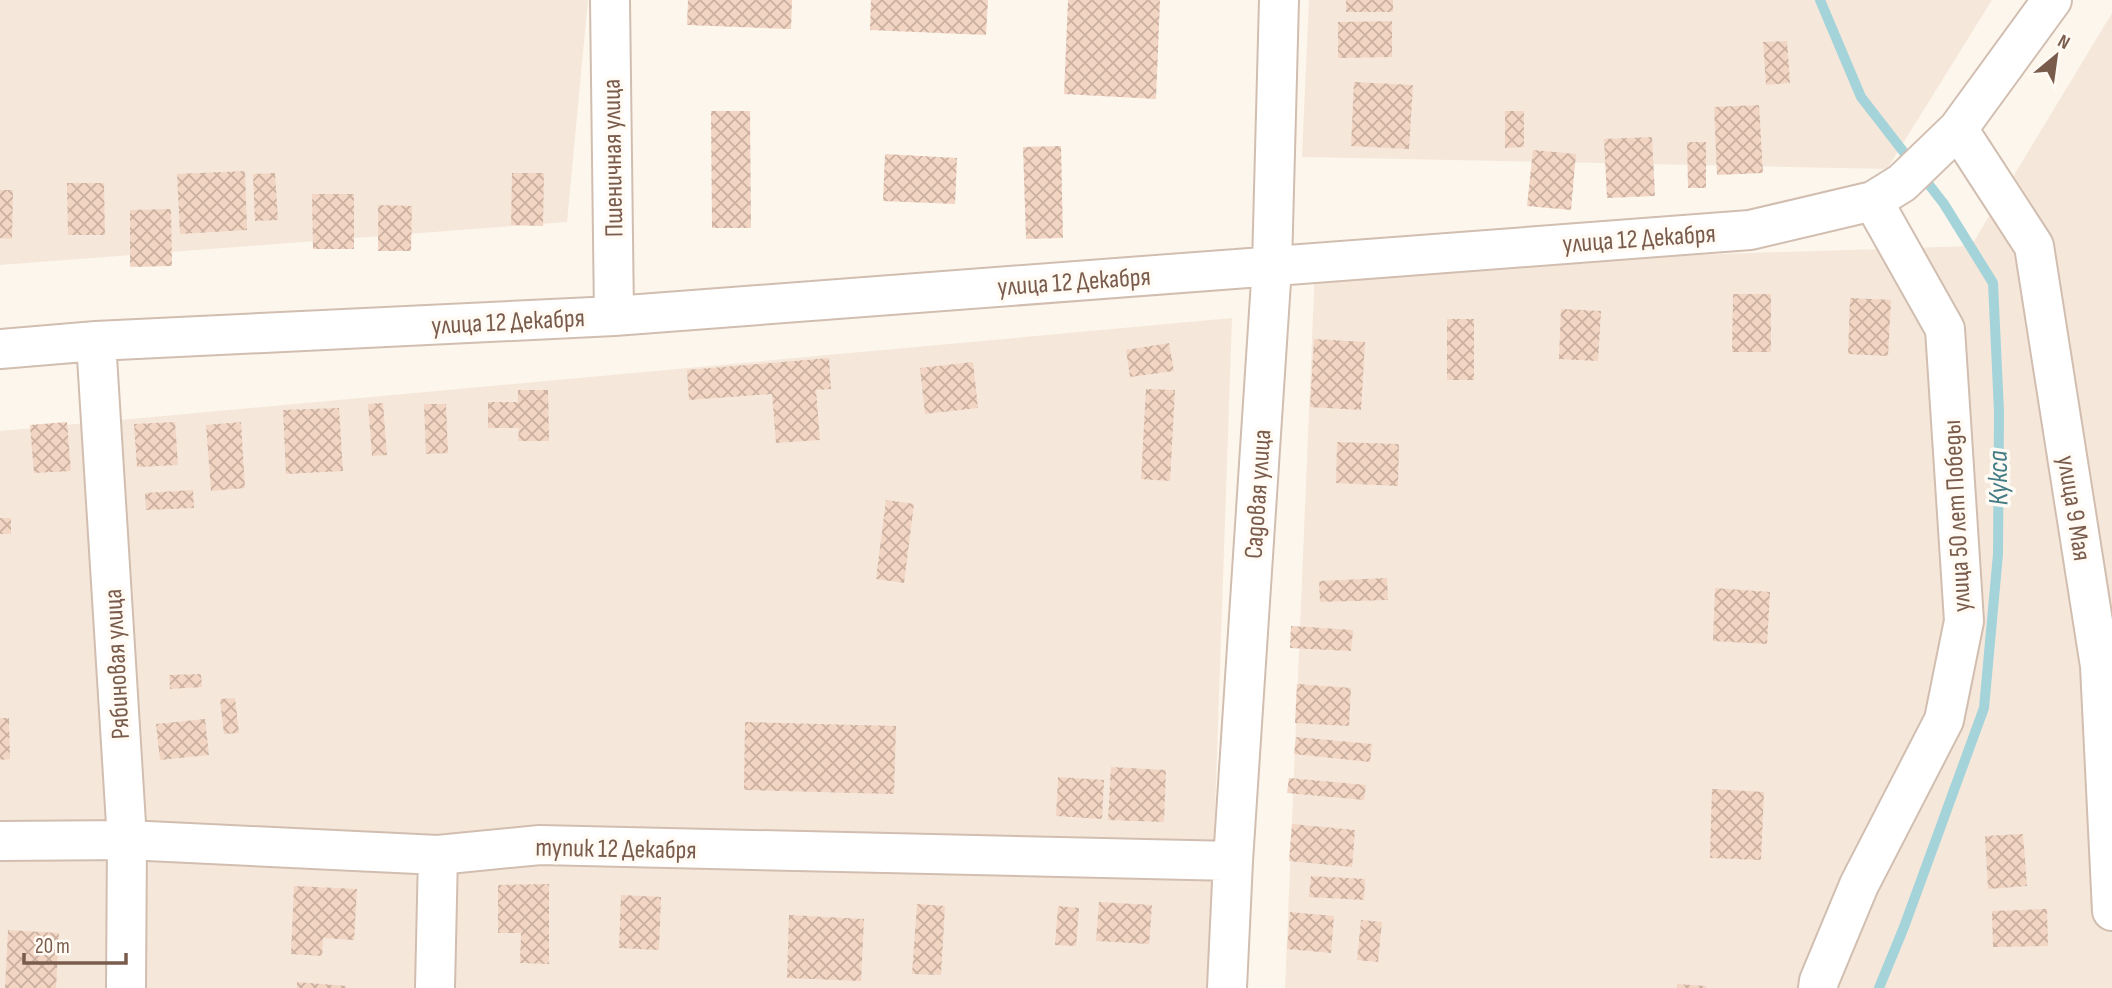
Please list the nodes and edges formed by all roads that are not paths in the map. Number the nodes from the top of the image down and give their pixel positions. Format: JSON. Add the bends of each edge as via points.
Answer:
{"nodes":[{"id":1,"x":610,"y":0,"type":"edge"},
{"id":2,"x":1279,"y":0,"type":"edge"},
{"id":3,"x":2052,"y":0,"type":"edge"},
{"id":4,"x":1948,"y":140,"type":"junction"},
{"id":5,"x":1888,"y":192,"type":"junction"},
{"id":6,"x":1272,"y":266,"type":"junction"},
{"id":7,"x":614,"y":316,"type":"junction"},
{"id":8,"x":96,"y":341,"type":"junction"},
{"id":9,"x":0,"y":349,"type":"edge"},
{"id":10,"x":127,"y":840,"type":"junction"},
{"id":11,"x":0,"y":841,"type":"edge"},
{"id":12,"x":438,"y":855,"type":"junction"},
{"id":13,"x":1233,"y":861,"type":"junction"},
{"id":14,"x":2112,"y":911,"type":"edge"},
{"id":15,"x":126,"y":988,"type":"edge"},
{"id":16,"x":435,"y":988,"type":"edge"},
{"id":17,"x":1227,"y":988,"type":"edge"},
{"id":18,"x":1818,"y":988,"type":"edge"}],
"edges":[{"from":1,"to":7,"type":"street","name":"Пшеничная улица"},
{"from":2,"to":6,"type":"street","name":"Садовая улица"},
{"from":3,"to":4,"type":"street","name":"улица 12 Декабря"},
{"from":4,"to":5,"type":"street","name":"улица 12 Декабря"},
{"from":4,"to":14,"type":"street","name":"улица 9 Мая","via":[[2034,246],[2100,666]]},
{"from":5,"to":6,"type":"street","name":"улица 12 Декабря","via":[[1750,230]]},
{"from":5,"to":18,"type":"street","name":"улица 50 лет Победы","via":[[1945,328],[1964,621],[1944,720],[1858,885]]},
{"from":6,"to":7,"type":"street","name":"улица 12 Декабря"},
{"from":6,"to":13,"type":"street","name":"Садовая улица"},
{"from":7,"to":8,"type":"street","name":"улица 12 Декабря"},
{"from":8,"to":9,"type":"street","name":"улица 12 Декабря"},
{"from":8,"to":10,"type":"street","name":"Рябиновая улица"},
{"from":10,"to":11,"type":"street","name":"тупик 12 Декабря"},
{"from":10,"to":12,"type":"street","name":"тупик 12 Декабря"},
{"from":10,"to":15,"type":"street","name":"Рябиновая улица"},
{"from":12,"to":13,"type":"street","name":"тупик 12 Декабря","via":[[540,845]]},
{"from":12,"to":16,"type":"street"},
{"from":13,"to":17,"type":"street","name":"Садовая улица"}]}
